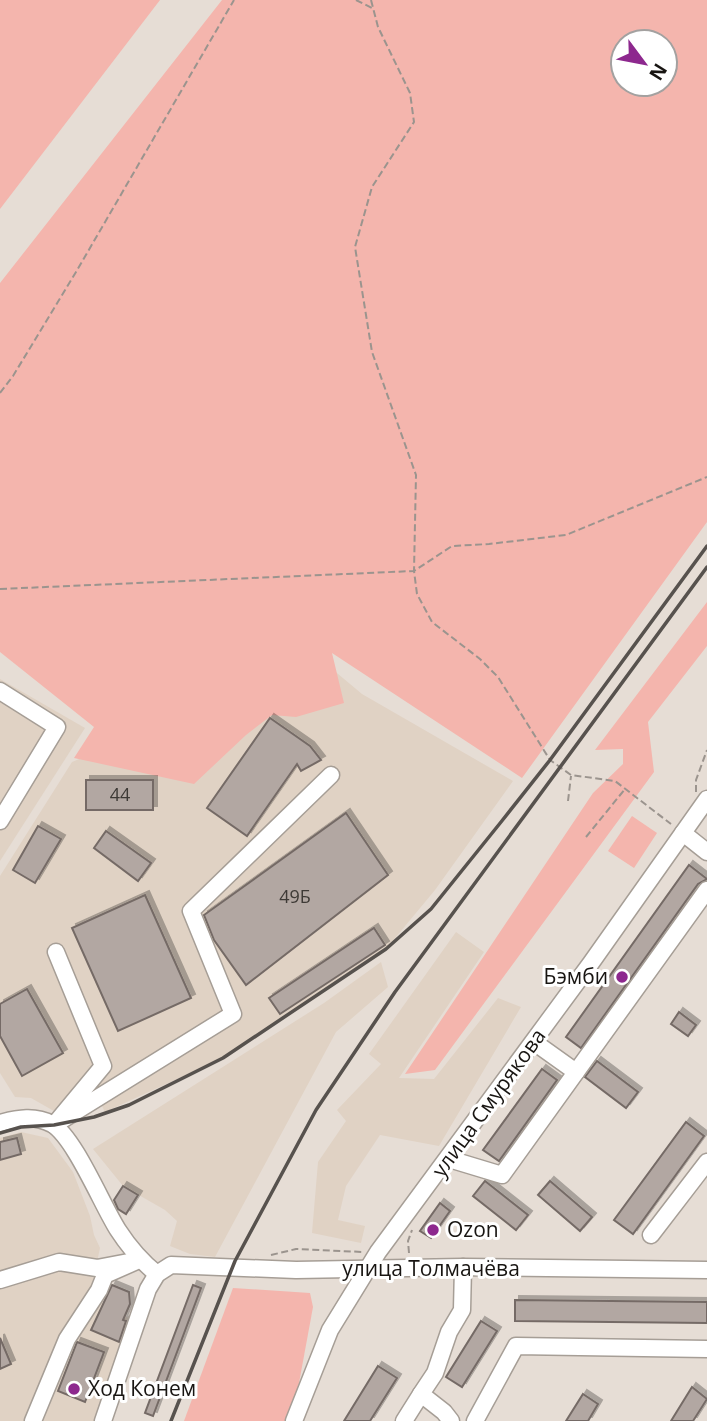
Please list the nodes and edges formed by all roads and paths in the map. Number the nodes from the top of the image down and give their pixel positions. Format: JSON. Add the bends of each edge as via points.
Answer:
{"nodes":[{"id":1,"x":234,"y":0,"type":"edge"},
{"id":2,"x":356,"y":0,"type":"edge"},
{"id":3,"x":371,"y":0,"type":"edge"},
{"id":4,"x":373,"y":8,"type":"junction"},
{"id":5,"x":0,"y":393,"type":"edge"},
{"id":6,"x":707,"y":477,"type":"edge"},
{"id":7,"x":414,"y":571,"type":"junction"},
{"id":8,"x":0,"y":589,"type":"edge"},
{"id":9,"x":0,"y":691,"type":"edge"},
{"id":10,"x":707,"y":750,"type":"edge"},
{"id":11,"x":331,"y":775,"type":"dead end"},
{"id":12,"x":571,"y":775,"type":"junction"},
{"id":13,"x":625,"y":788,"type":"junction"},
{"id":14,"x":702,"y":795,"type":"edge"},
{"id":15,"x":568,"y":801,"type":"dead end"},
{"id":16,"x":0,"y":821,"type":"edge"},
{"id":17,"x":683,"y":833,"type":"junction"},
{"id":18,"x":586,"y":837,"type":"dead end"},
{"id":19,"x":707,"y":852,"type":"edge"},
{"id":20,"x":707,"y":890,"type":"edge"},
{"id":21,"x":56,"y":952,"type":"dead end"},
{"id":22,"x":534,"y":1042,"type":"junction"},
{"id":23,"x":576,"y":1072,"type":"junction"},
{"id":24,"x":2,"y":1118,"type":"edge"},
{"id":25,"x":54,"y":1125,"type":"junction"},
{"id":26,"x":449,"y":1159,"type":"junction"},
{"id":27,"x":707,"y":1162,"type":"edge"},
{"id":28,"x":651,"y":1235,"type":"dead end"},
{"id":29,"x":139,"y":1260,"type":"junction"},
{"id":30,"x":463,"y":1267,"type":"junction"},
{"id":31,"x":368,"y":1268,"type":"junction"},
{"id":32,"x":707,"y":1270,"type":"edge"},
{"id":33,"x":157,"y":1274,"type":"junction"},
{"id":34,"x":0,"y":1280,"type":"edge"},
{"id":35,"x":707,"y":1349,"type":"edge"},
{"id":36,"x":421,"y":1394,"type":"junction"},
{"id":37,"x":33,"y":1421,"type":"edge"},
{"id":38,"x":103,"y":1421,"type":"edge"},
{"id":39,"x":294,"y":1421,"type":"edge"},
{"id":40,"x":404,"y":1421,"type":"edge"},
{"id":41,"x":451,"y":1421,"type":"edge"},
{"id":42,"x":475,"y":1421,"type":"edge"}],
"edges":[{"from":1,"to":5,"type":"path"},
{"from":2,"to":4,"type":"path"},
{"from":3,"to":4,"type":"path"},
{"from":4,"to":7,"type":"path","via":[[411,93],[414,122],[372,187],[355,247],[372,352],[416,475]]},
{"from":6,"to":7,"type":"path","via":[[566,534],[452,546]]},
{"from":7,"to":8,"type":"path"},
{"from":7,"to":12,"type":"path","via":[[417,594],[432,622],[498,677],[550,760]]},
{"from":9,"to":16,"type":"street","via":[[57,727]]},
{"from":10,"to":14,"type":"path","via":[[696,780]]},
{"from":11,"to":25,"type":"street","via":[[191,911],[233,1014]]},
{"from":12,"to":13,"type":"path","via":[[615,781]]},
{"from":12,"to":15,"type":"path"},
{"from":13,"to":17,"type":"path"},
{"from":13,"to":18,"type":"path"},
{"from":14,"to":17,"type":"street","name":"улица Смурякова"},
{"from":17,"to":19,"type":"street"},
{"from":17,"to":22,"type":"street","name":"улица Смурякова"},
{"from":20,"to":23,"type":"street"},
{"from":21,"to":25,"type":"street","via":[[103,1066]]},
{"from":22,"to":23,"type":"street"},
{"from":22,"to":26,"type":"street","name":"улица Смурякова"},
{"from":23,"to":26,"type":"street","via":[[502,1175]]},
{"from":24,"to":25,"type":"street","via":[[34,1117]]},
{"from":25,"to":29,"type":"street","via":[[66,1151]]},
{"from":26,"to":31,"type":"street","name":"улица Смурякова"},
{"from":27,"to":28,"type":"street"},
{"from":29,"to":33,"type":"street"},
{"from":29,"to":34,"type":"street","via":[[97,1268],[59,1262]]},
{"from":29,"to":37,"type":"street","via":[[105,1275],[67,1339]]},
{"from":30,"to":31,"type":"street","name":"улица Толмачёва"},
{"from":30,"to":32,"type":"street","name":"улица Толмачёва"},
{"from":30,"to":36,"type":"street","via":[[462,1310]]},
{"from":31,"to":33,"type":"street","name":"улица Толмачёва","via":[[171,1265]]},
{"from":31,"to":39,"type":"street","name":"улица Смурякова","via":[[330,1330]]},
{"from":33,"to":38,"type":"street"},
{"from":35,"to":42,"type":"street","via":[[516,1346]]},
{"from":36,"to":40,"type":"street"},
{"from":36,"to":41,"type":"street"}]}
